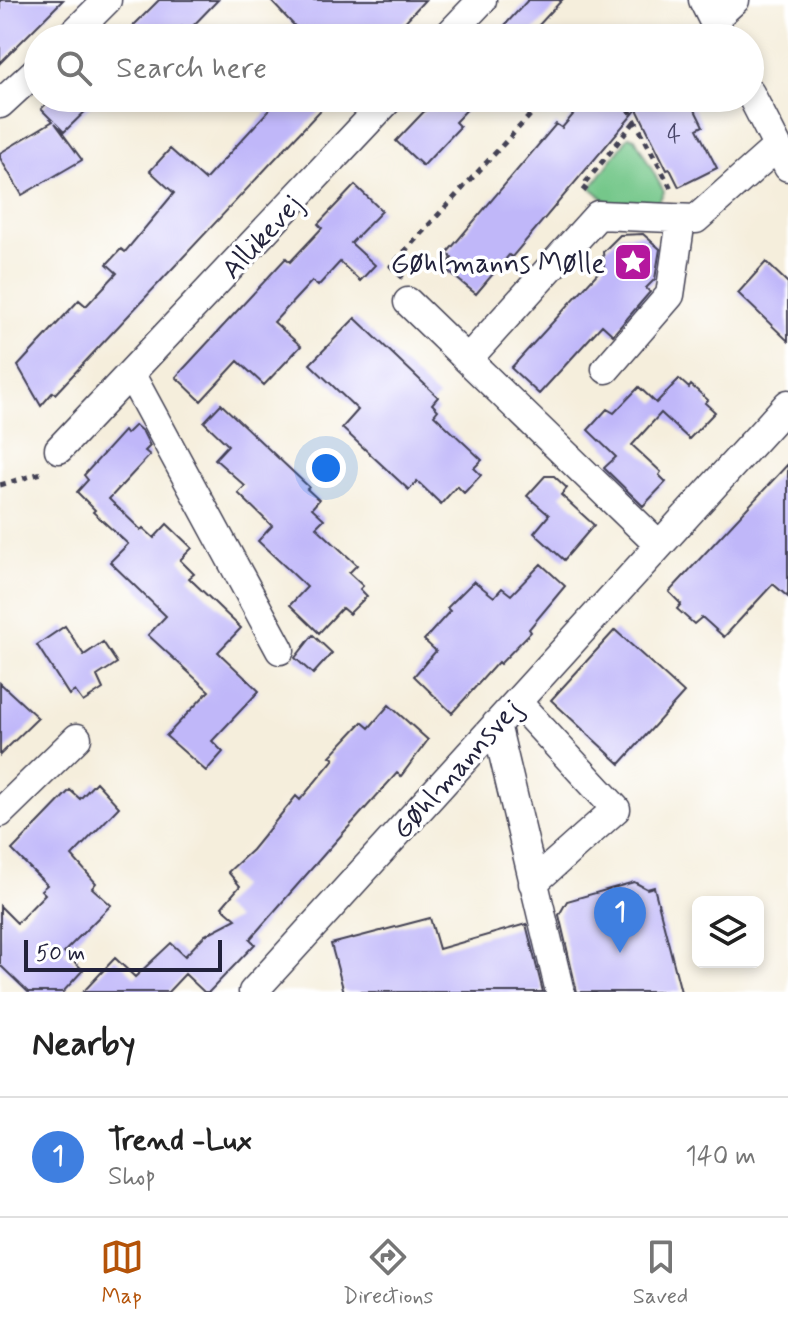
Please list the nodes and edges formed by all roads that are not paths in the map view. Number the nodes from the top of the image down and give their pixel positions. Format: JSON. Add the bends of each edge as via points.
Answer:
{"nodes":[{"id":1,"x":107,"y":0,"type":"edge"},
{"id":2,"x":482,"y":0,"type":"edge"},
{"id":3,"x":735,"y":0,"type":"edge"},
{"id":4,"x":713,"y":19,"type":"edge"},
{"id":5,"x":83,"y":24,"type":"edge"},
{"id":6,"x":459,"y":24,"type":"edge"},
{"id":7,"x":24,"y":82,"type":"edge"},
{"id":8,"x":0,"y":104,"type":"edge"},
{"id":9,"x":377,"y":112,"type":"edge"},
{"id":10,"x":760,"y":112,"type":"edge"},
{"id":11,"x":782,"y":157,"type":"edge"},
{"id":12,"x":681,"y":220,"type":"junction"},
{"id":13,"x":408,"y":302,"type":"road end"},
{"id":14,"x":476,"y":350,"type":"dead end"},
{"id":15,"x":606,"y":369,"type":"dead end"},
{"id":16,"x":131,"y":375,"type":"junction"},
{"id":17,"x":788,"y":404,"type":"edge"},
{"id":18,"x":59,"y":449,"type":"road end"},
{"id":19,"x":658,"y":544,"type":"junction"},
{"id":20,"x":280,"y":650,"type":"dead end"},
{"id":21,"x":517,"y":702,"type":"junction"},
{"id":22,"x":496,"y":724,"type":"junction"},
{"id":23,"x":77,"y":738,"type":"dead end"},
{"id":24,"x":0,"y":813,"type":"edge"},
{"id":25,"x":533,"y":883,"type":"junction"},
{"id":26,"x":253,"y":992,"type":"edge"},
{"id":27,"x":560,"y":992,"type":"edge"}],
"edges":[{"from":1,"to":5,"type":"street"},
{"from":2,"to":6,"type":"street"},
{"from":3,"to":4,"type":"street"},
{"from":7,"to":8,"type":"street"},
{"from":9,"to":16,"type":"street","name":"Allikevej"},
{"from":10,"to":11,"type":"street"},
{"from":11,"to":12,"type":"street","via":[[696,219]]},
{"from":12,"to":14,"type":"street","via":[[598,215]]},
{"from":12,"to":15,"type":"street","via":[[670,295]]},
{"from":13,"to":19,"type":"street"},
{"from":16,"to":18,"type":"street","name":"Allikevej"},
{"from":16,"to":20,"type":"street"},
{"from":17,"to":19,"type":"street","name":"Gøhlmannsvej"},
{"from":19,"to":21,"type":"street","name":"Gøhlmannsvej"},
{"from":21,"to":22,"type":"street","name":"Gøhlmannsvej"},
{"from":21,"to":25,"type":"street","via":[[616,809]]},
{"from":22,"to":25,"type":"street"},
{"from":22,"to":26,"type":"street","name":"Gøhlmannsvej"},
{"from":23,"to":24,"type":"street"},
{"from":25,"to":27,"type":"street"}]}
